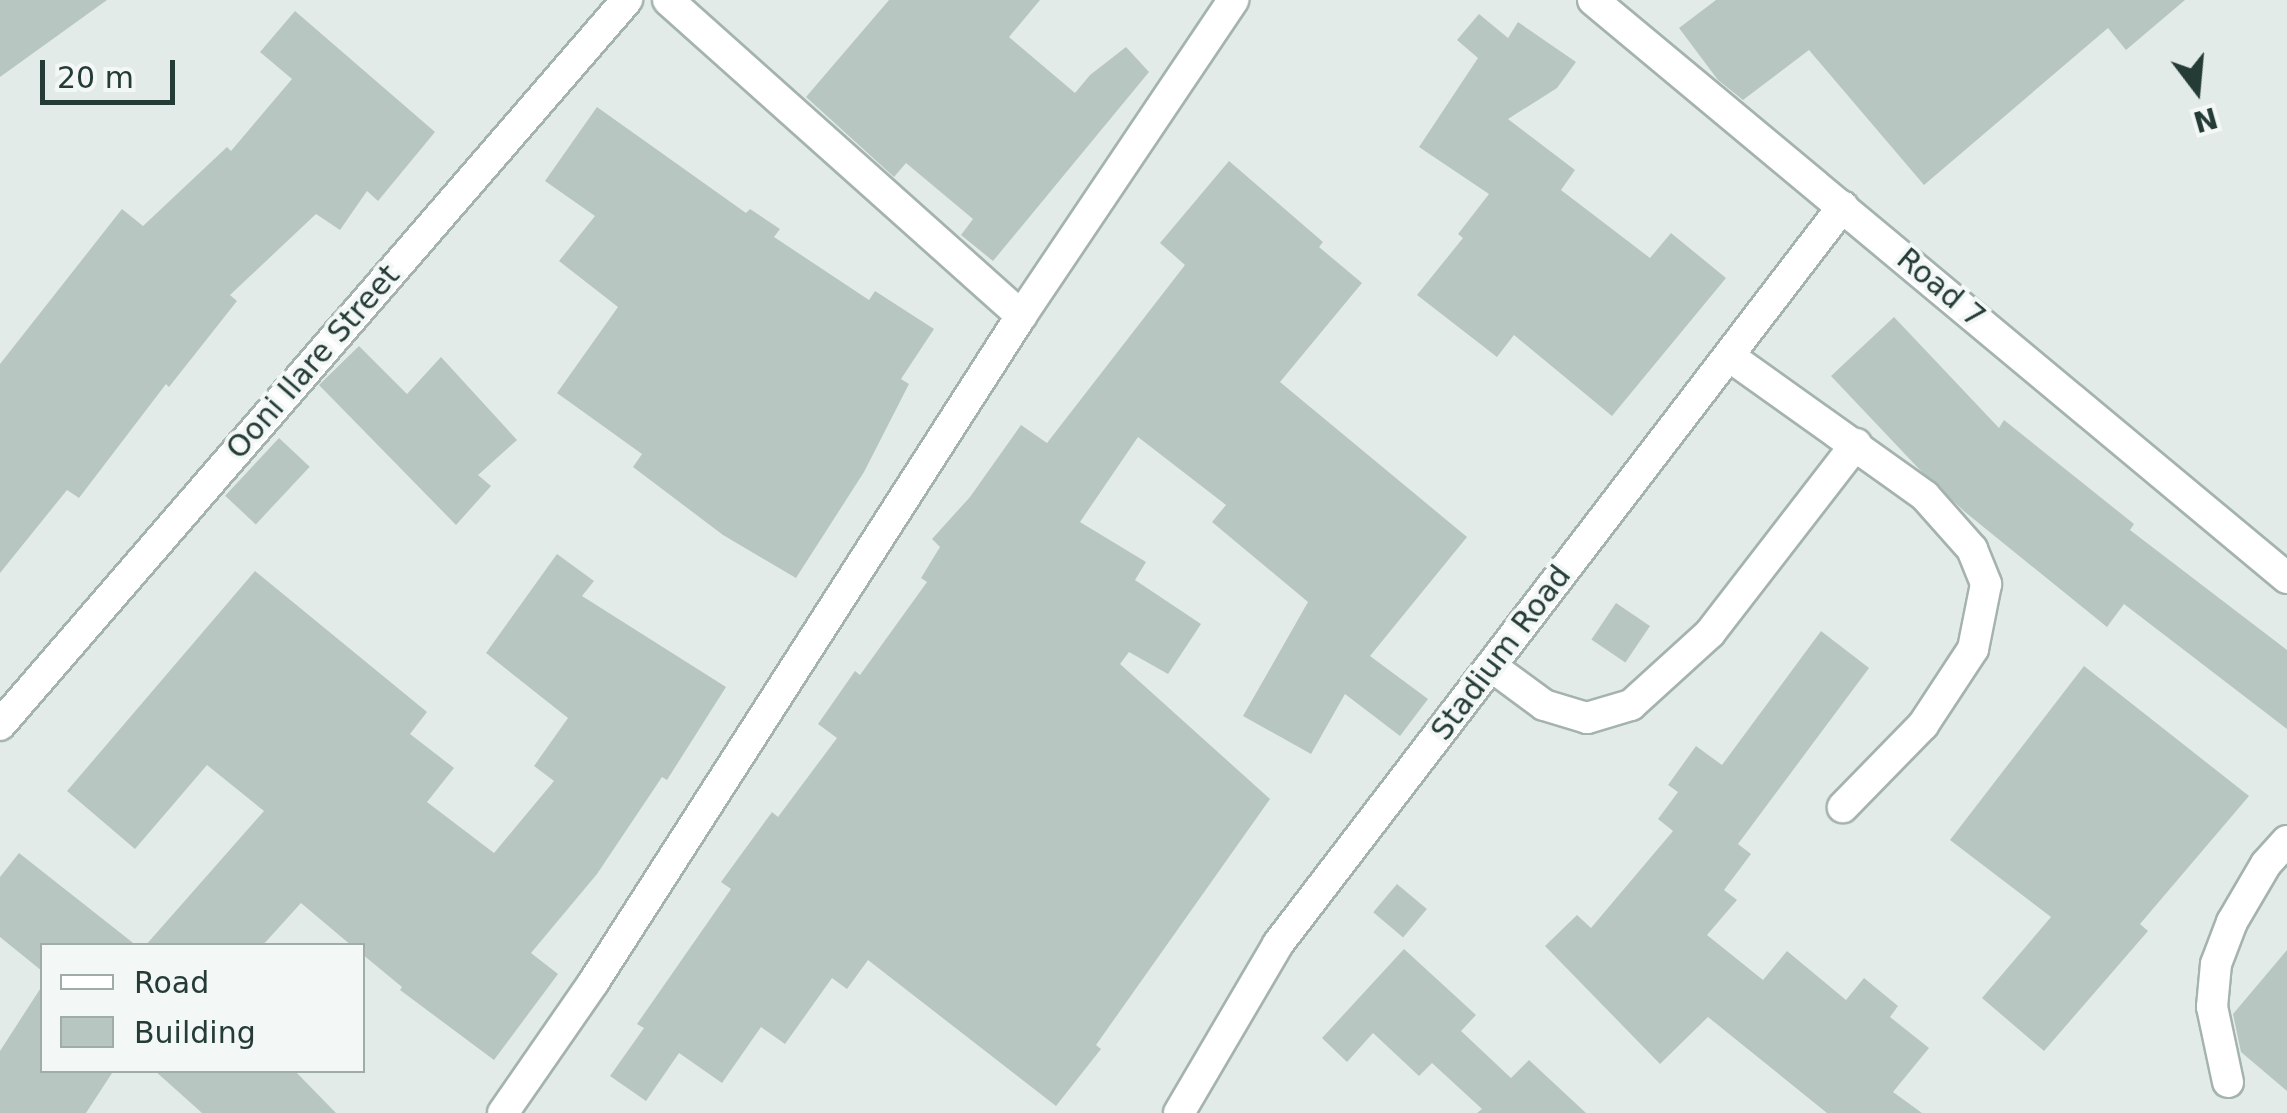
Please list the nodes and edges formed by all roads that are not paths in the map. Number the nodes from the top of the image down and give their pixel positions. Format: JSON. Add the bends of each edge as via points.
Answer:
{"nodes":[{"id":1,"x":626,"y":0,"type":"edge"},
{"id":2,"x":668,"y":0,"type":"edge"},
{"id":3,"x":1233,"y":0,"type":"edge"},
{"id":4,"x":1594,"y":0,"type":"edge"},
{"id":5,"x":1843,"y":206,"type":"junction"},
{"id":6,"x":1021,"y":316,"type":"junction"},
{"id":7,"x":1729,"y":356,"type":"junction"},
{"id":8,"x":1856,"y":444,"type":"junction"},
{"id":9,"x":2287,"y":578,"type":"edge"},
{"id":10,"x":1492,"y":666,"type":"junction"},
{"id":11,"x":0,"y":725,"type":"edge"},
{"id":12,"x":1842,"y":807,"type":"dead end"},
{"id":13,"x":2287,"y":841,"type":"edge"},
{"id":14,"x":2228,"y":1082,"type":"dead end"},
{"id":15,"x":502,"y":1113,"type":"edge"},
{"id":16,"x":1179,"y":1113,"type":"edge"}],
"edges":[{"from":1,"to":11,"type":"street","name":"Ooni Ilare Street"},
{"from":2,"to":6,"type":"street"},
{"from":3,"to":6,"type":"street"},
{"from":4,"to":5,"type":"street","name":"Road 7"},
{"from":5,"to":7,"type":"street","name":"Stadium Road"},
{"from":5,"to":9,"type":"street","name":"Road 7"},
{"from":6,"to":15,"type":"street","via":[[593,983]]},
{"from":7,"to":8,"type":"street"},
{"from":7,"to":10,"type":"street","name":"Stadium Road"},
{"from":8,"to":10,"type":"street","via":[[1710,633],[1630,705],[1587,718],[1544,706]]},
{"from":8,"to":12,"type":"street","via":[[1925,496],[1972,549],[1986,584],[1974,648],[1923,725]]},
{"from":10,"to":16,"type":"street","name":"Stadium Road","via":[[1278,944]]},
{"from":13,"to":14,"type":"street","via":[[2257,878],[2216,964],[2212,1007]]}]}
